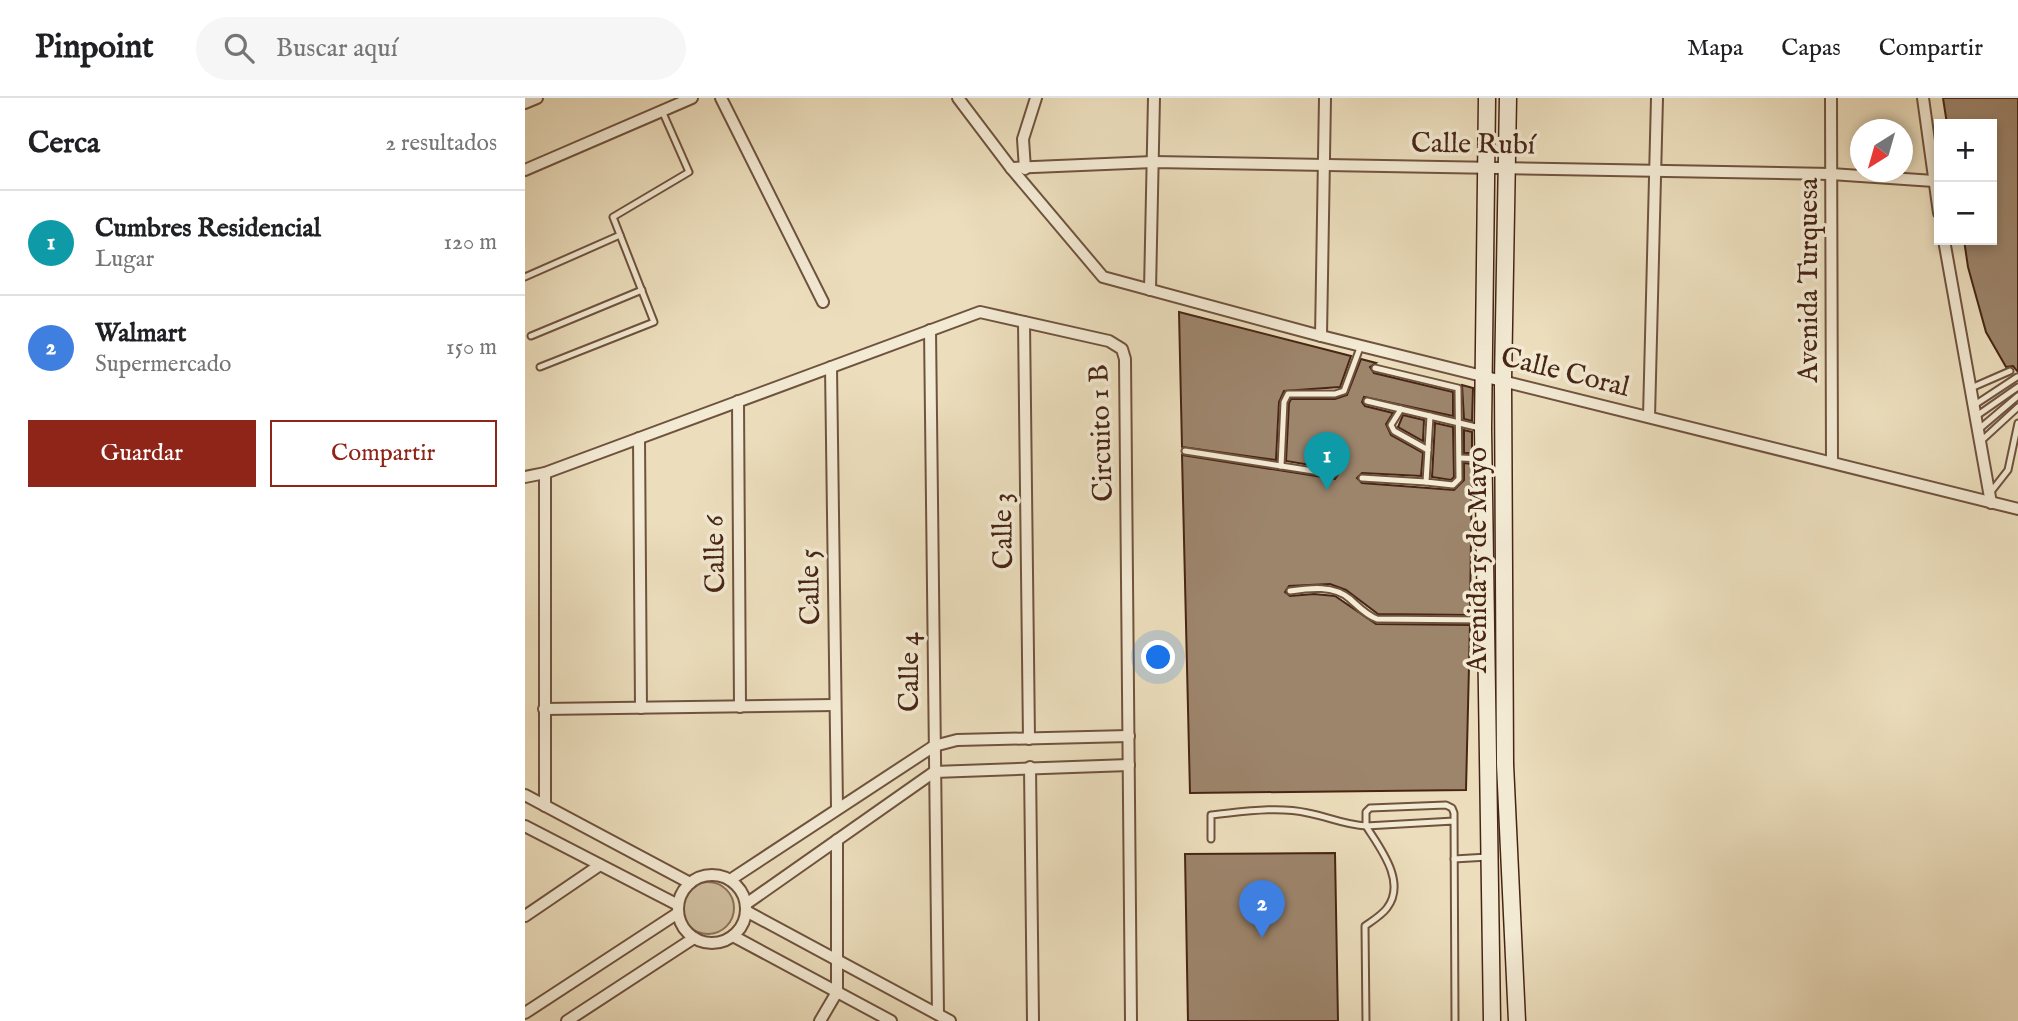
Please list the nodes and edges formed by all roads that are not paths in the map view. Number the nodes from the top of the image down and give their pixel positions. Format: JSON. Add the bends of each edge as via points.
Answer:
{"nodes":[{"id":1,"x":537,"y":98,"type":"edge"},
{"id":2,"x":692,"y":98,"type":"edge"},
{"id":3,"x":721,"y":98,"type":"edge"},
{"id":4,"x":958,"y":98,"type":"edge"},
{"id":5,"x":1036,"y":98,"type":"edge"},
{"id":6,"x":1154,"y":98,"type":"edge"},
{"id":7,"x":1325,"y":98,"type":"edge"},
{"id":8,"x":1487,"y":98,"type":"edge"},
{"id":9,"x":1508,"y":98,"type":"edge"},
{"id":10,"x":1657,"y":98,"type":"edge"},
{"id":11,"x":1831,"y":98,"type":"edge"},
{"id":12,"x":1923,"y":98,"type":"edge"},
{"id":13,"x":525,"y":103,"type":"edge"},
{"id":14,"x":663,"y":113,"type":"junction"},
{"id":15,"x":1153,"y":162,"type":"junction"},
{"id":16,"x":1324,"y":165,"type":"junction"},
{"id":17,"x":1011,"y":168,"type":"junction"},
{"id":18,"x":1486,"y":168,"type":"junction"},
{"id":19,"x":1025,"y":169,"type":"junction"},
{"id":20,"x":1507,"y":169,"type":"junction"},
{"id":21,"x":525,"y":170,"type":"edge"},
{"id":22,"x":1655,"y":171,"type":"junction"},
{"id":23,"x":1831,"y":174,"type":"junction"},
{"id":24,"x":1934,"y":181,"type":"joint"},
{"id":25,"x":620,"y":235,"type":"junction"},
{"id":26,"x":1945,"y":245,"type":"edge"},
{"id":27,"x":525,"y":277,"type":"edge"},
{"id":28,"x":642,"y":290,"type":"junction"},
{"id":29,"x":1150,"y":290,"type":"junction"},
{"id":30,"x":823,"y":302,"type":"dead end"},
{"id":31,"x":1024,"y":322,"type":"junction"},
{"id":32,"x":930,"y":330,"type":"junction"},
{"id":33,"x":1321,"y":336,"type":"junction"},
{"id":34,"x":531,"y":337,"type":"dead end"},
{"id":35,"x":1361,"y":344,"type":"junction"},
{"id":36,"x":541,"y":367,"type":"dead end"},
{"id":37,"x":831,"y":367,"type":"junction"},
{"id":38,"x":1375,"y":368,"type":"dead end"},
{"id":39,"x":2010,"y":371,"type":"dead end"},
{"id":40,"x":1483,"y":376,"type":"junction"},
{"id":41,"x":2017,"y":377,"type":"edge"},
{"id":42,"x":1503,"y":381,"type":"junction"},
{"id":43,"x":2018,"y":387,"type":"edge"},
{"id":44,"x":1971,"y":389,"type":"junction"},
{"id":45,"x":2018,"y":396,"type":"edge"},
{"id":46,"x":738,"y":401,"type":"junction"},
{"id":47,"x":1367,"y":401,"type":"dead end"},
{"id":48,"x":2018,"y":407,"type":"edge"},
{"id":49,"x":1401,"y":409,"type":"junction"},
{"id":50,"x":1974,"y":412,"type":"junction"},
{"id":51,"x":1430,"y":416,"type":"junction"},
{"id":52,"x":1649,"y":417,"type":"junction"},
{"id":53,"x":1458,"y":422,"type":"junction"},
{"id":54,"x":2018,"y":423,"type":"edge"},
{"id":55,"x":1483,"y":429,"type":"junction"},
{"id":56,"x":1978,"y":430,"type":"junction"},
{"id":57,"x":639,"y":438,"type":"junction"},
{"id":58,"x":1980,"y":442,"type":"junction"},
{"id":59,"x":1428,"y":450,"type":"junction"},
{"id":60,"x":1185,"y":451,"type":"dead end"},
{"id":61,"x":1461,"y":458,"type":"junction"},
{"id":62,"x":1484,"y":459,"type":"junction"},
{"id":63,"x":1832,"y":462,"type":"junction"},
{"id":64,"x":1280,"y":466,"type":"junction"},
{"id":65,"x":545,"y":473,"type":"junction"},
{"id":66,"x":1333,"y":474,"type":"dead end"},
{"id":67,"x":525,"y":477,"type":"edge"},
{"id":68,"x":1362,"y":478,"type":"dead end"},
{"id":69,"x":1426,"y":482,"type":"junction"},
{"id":70,"x":1990,"y":499,"type":"junction"},
{"id":71,"x":2018,"y":509,"type":"edge"},
{"id":72,"x":1290,"y":591,"type":"dead end"},
{"id":73,"x":1485,"y":620,"type":"junction"},
{"id":74,"x":835,"y":705,"type":"junction"},
{"id":75,"x":740,"y":707,"type":"junction"},
{"id":76,"x":641,"y":708,"type":"junction"},
{"id":77,"x":544,"y":709,"type":"junction"},
{"id":78,"x":1129,"y":736,"type":"junction"},
{"id":79,"x":1029,"y":738,"type":"junction"},
{"id":80,"x":934,"y":746,"type":"junction"},
{"id":81,"x":1505,"y":764,"type":"junction"},
{"id":82,"x":1129,"y":765,"type":"junction"},
{"id":83,"x":1486,"y":766,"type":"junction"},
{"id":84,"x":1030,"y":767,"type":"junction"},
{"id":85,"x":934,"y":772,"type":"junction"},
{"id":86,"x":525,"y":795,"type":"edge"},
{"id":87,"x":545,"y":806,"type":"junction"},
{"id":88,"x":837,"y":807,"type":"junction"},
{"id":89,"x":1454,"y":821,"type":"junction"},
{"id":90,"x":1366,"y":826,"type":"junction"},
{"id":91,"x":526,"y":828,"type":"edge"},
{"id":92,"x":1211,"y":839,"type":"dead end"},
{"id":93,"x":837,"y":840,"type":"junction"},
{"id":94,"x":1488,"y":858,"type":"junction"},
{"id":95,"x":1454,"y":859,"type":"junction"},
{"id":96,"x":600,"y":865,"type":"junction"},
{"id":97,"x":730,"y":880,"type":"junction"},
{"id":98,"x":690,"y":883,"type":"junction"},
{"id":99,"x":746,"y":908,"type":"junction"},
{"id":100,"x":678,"y":909,"type":"junction"},
{"id":101,"x":525,"y":916,"type":"edge"},
{"id":102,"x":733,"y":936,"type":"junction"},
{"id":103,"x":694,"y":938,"type":"junction"},
{"id":104,"x":839,"y":962,"type":"junction"},
{"id":105,"x":837,"y":992,"type":"junction"},
{"id":106,"x":525,"y":1013,"type":"edge"},
{"id":107,"x":938,"y":1014,"type":"junction"},
{"id":108,"x":567,"y":1021,"type":"edge"},
{"id":109,"x":820,"y":1021,"type":"edge"},
{"id":110,"x":891,"y":1021,"type":"edge"},
{"id":111,"x":950,"y":1021,"type":"edge"},
{"id":112,"x":1033,"y":1021,"type":"edge"},
{"id":113,"x":1131,"y":1021,"type":"edge"},
{"id":114,"x":1366,"y":1021,"type":"edge"},
{"id":115,"x":1455,"y":1021,"type":"edge"},
{"id":116,"x":1492,"y":1021,"type":"edge"},
{"id":117,"x":1517,"y":1021,"type":"edge"}],
"edges":[{"from":1,"to":13,"type":"street"},
{"from":2,"to":14,"type":"street"},
{"from":3,"to":30,"type":"street"},
{"from":4,"to":17,"type":"street"},
{"from":5,"to":19,"type":"street","via":[[1023,139]]},
{"from":6,"to":15,"type":"street"},
{"from":7,"to":16,"type":"street"},
{"from":8,"to":18,"type":"main road","name":"Avenida 15 de Mayo"},
{"from":9,"to":20,"type":"main road","name":"Avenida 15 de Mayo"},
{"from":10,"to":22,"type":"street"},
{"from":11,"to":23,"type":"street","name":"Avenida Turquesa"},
{"from":12,"to":24,"type":"street"},
{"from":14,"to":21,"type":"street"},
{"from":14,"to":25,"type":"lane","via":[[688,173],[613,217]]},
{"from":15,"to":16,"type":"street","name":"Calle Rubí"},
{"from":15,"to":19,"type":"street","name":"Calle Rubí"},
{"from":15,"to":29,"type":"street"},
{"from":16,"to":18,"type":"street","name":"Calle Rubí"},
{"from":16,"to":33,"type":"street"},
{"from":17,"to":19,"type":"street","name":"Calle Rubí"},
{"from":17,"to":29,"type":"street","name":"Calle Coral","via":[[1103,277]]},
{"from":18,"to":20,"type":"street","name":"Calle Rubí"},
{"from":18,"to":40,"type":"main road","name":"Avenida 15 de Mayo"},
{"from":20,"to":22,"type":"street","name":"Calle Rubí"},
{"from":20,"to":42,"type":"main road","name":"Avenida 15 de Mayo"},
{"from":22,"to":23,"type":"street","name":"Calle Rubí"},
{"from":22,"to":52,"type":"street"},
{"from":23,"to":24,"type":"street","name":"Calle Rubí"},
{"from":23,"to":63,"type":"street","name":"Avenida Turquesa"},
{"from":25,"to":27,"type":"lane"},
{"from":25,"to":28,"type":"lane"},
{"from":26,"to":44,"type":"street"},
{"from":28,"to":34,"type":"lane"},
{"from":28,"to":36,"type":"lane","via":[[654,322]]},
{"from":29,"to":33,"type":"street","name":"Calle Coral"},
{"from":31,"to":32,"type":"street","name":"Circuito 1 B","via":[[980,312]]},
{"from":31,"to":78,"type":"street","name":"Circuito 1 B","via":[[1109,341],[1122,349],[1125,359]]},
{"from":31,"to":79,"type":"street","name":"Calle 3"},
{"from":32,"to":37,"type":"street","name":"Circuito 1 B"},
{"from":32,"to":80,"type":"street","name":"Calle 4"},
{"from":33,"to":35,"type":"street","name":"Calle Coral"},
{"from":35,"to":40,"type":"street","name":"Calle Coral"},
{"from":35,"to":64,"type":"lane","via":[[1344,391],[1288,394]]},
{"from":37,"to":46,"type":"street","name":"Circuito 1 B"},
{"from":37,"to":74,"type":"street","name":"Calle 5"},
{"from":38,"to":53,"type":"lane","via":[[1458,388]]},
{"from":39,"to":44,"type":"lane"},
{"from":40,"to":42,"type":"street","name":"Calle Coral"},
{"from":40,"to":55,"type":"main road","name":"Avenida 15 de Mayo"},
{"from":41,"to":50,"type":"lane"},
{"from":42,"to":52,"type":"street","name":"Calle Coral"},
{"from":42,"to":81,"type":"main road","name":"Avenida 15 de Mayo"},
{"from":43,"to":50,"type":"lane"},
{"from":44,"to":50,"type":"street"},
{"from":45,"to":56,"type":"lane"},
{"from":46,"to":57,"type":"street","name":"Circuito 1 B"},
{"from":46,"to":75,"type":"street","name":"Calle 6"},
{"from":47,"to":49,"type":"lane"},
{"from":48,"to":58,"type":"lane"},
{"from":49,"to":51,"type":"lane"},
{"from":49,"to":59,"type":"lane","via":[[1391,425],[1394,431]]},
{"from":50,"to":56,"type":"street"},
{"from":51,"to":53,"type":"lane"},
{"from":51,"to":59,"type":"lane"},
{"from":52,"to":63,"type":"street","name":"Calle Coral"},
{"from":53,"to":55,"type":"lane"},
{"from":53,"to":61,"type":"lane"},
{"from":54,"to":70,"type":"lane","via":[[2008,470]]},
{"from":55,"to":62,"type":"main road","name":"Avenida 15 de Mayo"},
{"from":56,"to":58,"type":"street"},
{"from":57,"to":65,"type":"street","name":"Circuito 1 B"},
{"from":57,"to":76,"type":"street"},
{"from":58,"to":70,"type":"street"},
{"from":59,"to":69,"type":"lane"},
{"from":60,"to":64,"type":"lane"},
{"from":61,"to":62,"type":"lane"},
{"from":61,"to":69,"type":"lane","via":[[1457,483]]},
{"from":62,"to":73,"type":"main road","name":"Avenida 15 de Mayo"},
{"from":63,"to":70,"type":"street","name":"Calle Coral"},
{"from":64,"to":66,"type":"lane"},
{"from":65,"to":67,"type":"street","name":"Circuito 1 B"},
{"from":65,"to":77,"type":"street"},
{"from":68,"to":69,"type":"lane"},
{"from":70,"to":71,"type":"street","name":"Calle Coral"},
{"from":72,"to":73,"type":"lane","via":[[1333,590],[1377,620]]},
{"from":73,"to":83,"type":"main road","name":"Avenida 15 de Mayo"},
{"from":74,"to":75,"type":"street"},
{"from":74,"to":88,"type":"street","name":"Calle 5"},
{"from":75,"to":76,"type":"street"},
{"from":76,"to":77,"type":"street"},
{"from":77,"to":87,"type":"street"},
{"from":78,"to":79,"type":"street"},
{"from":78,"to":82,"type":"street","name":"Circuito 1 B"},
{"from":79,"to":80,"type":"street","via":[[957,740]]},
{"from":80,"to":85,"type":"street","name":"Calle 4"},
{"from":80,"to":88,"type":"street"},
{"from":81,"to":83,"type":"main road"},
{"from":81,"to":117,"type":"main road","name":"Avenida 15 de Mayo"},
{"from":82,"to":84,"type":"street"},
{"from":82,"to":113,"type":"street","name":"Circuito 1 B"},
{"from":83,"to":94,"type":"main road","name":"Avenida 15 de Mayo"},
{"from":84,"to":85,"type":"street"},
{"from":84,"to":112,"type":"street"},
{"from":85,"to":93,"type":"street"},
{"from":85,"to":107,"type":"street","name":"Calle 4"},
{"from":86,"to":87,"type":"street"},
{"from":87,"to":98,"type":"street"},
{"from":88,"to":97,"type":"street"},
{"from":89,"to":90,"type":"lane"},
{"from":89,"to":90,"type":"lane","via":[[1452,808],[1446,805],[1370,808]]},
{"from":89,"to":95,"type":"lane"},
{"from":90,"to":92,"type":"lane","via":[[1287,811],[1211,815]]},
{"from":90,"to":114,"type":"lane","via":[[1390,863],[1394,895],[1387,909],[1365,926]]},
{"from":91,"to":96,"type":"street"},
{"from":93,"to":99,"type":"street"},
{"from":93,"to":104,"type":"street"},
{"from":94,"to":95,"type":"lane"},
{"from":94,"to":116,"type":"main road","name":"Avenida 15 de Mayo"},
{"from":95,"to":115,"type":"lane"},
{"from":96,"to":100,"type":"street"},
{"from":96,"to":101,"type":"street"},
{"from":97,"to":98,"type":"street","via":[[715,875]]},
{"from":97,"to":99,"type":"street","via":[[741,890]]},
{"from":98,"to":100,"type":"street"},
{"from":99,"to":102,"type":"street","via":[[744,923]]},
{"from":99,"to":104,"type":"street"},
{"from":100,"to":103,"type":"street","via":[[685,930]]},
{"from":100,"to":106,"type":"street"},
{"from":102,"to":103,"type":"street","via":[[717,943]]},
{"from":102,"to":105,"type":"street"},
{"from":103,"to":108,"type":"street"},
{"from":104,"to":105,"type":"street"},
{"from":104,"to":107,"type":"street"},
{"from":105,"to":109,"type":"street"},
{"from":105,"to":110,"type":"street"},
{"from":107,"to":111,"type":"street"}]}
